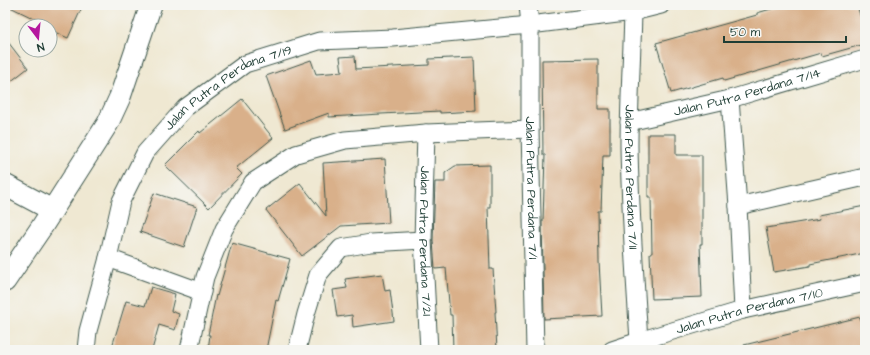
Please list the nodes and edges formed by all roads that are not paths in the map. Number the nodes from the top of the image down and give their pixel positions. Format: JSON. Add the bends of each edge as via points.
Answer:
{"nodes":[{"id":1,"x":151,"y":5,"type":"edge"},
{"id":2,"x":528,"y":5,"type":"edge"},
{"id":3,"x":661,"y":5,"type":"edge"},
{"id":4,"x":633,"y":12,"type":"junction"},
{"id":5,"x":530,"y":25,"type":"junction"},
{"id":6,"x":865,"y":58,"type":"edge"},
{"id":7,"x":730,"y":99,"type":"junction"},
{"id":8,"x":629,"y":122,"type":"junction"},
{"id":9,"x":530,"y":129,"type":"junction"},
{"id":10,"x":426,"y":133,"type":"junction"},
{"id":11,"x":865,"y":177,"type":"edge"},
{"id":12,"x":5,"y":185,"type":"edge"},
{"id":13,"x":738,"y":206,"type":"junction"},
{"id":14,"x":52,"y":210,"type":"junction"},
{"id":15,"x":423,"y":240,"type":"junction"},
{"id":16,"x":108,"y":258,"type":"junction"},
{"id":17,"x":5,"y":281,"type":"edge"},
{"id":18,"x":865,"y":283,"type":"edge"},
{"id":19,"x":202,"y":292,"type":"junction"},
{"id":20,"x":743,"y":310,"type":"junction"},
{"id":21,"x":639,"y":341,"type":"junction"},
{"id":22,"x":86,"y":350,"type":"edge"},
{"id":23,"x":189,"y":350,"type":"edge"},
{"id":24,"x":297,"y":350,"type":"edge"},
{"id":25,"x":429,"y":350,"type":"edge"},
{"id":26,"x":535,"y":350,"type":"edge"},
{"id":27,"x":612,"y":350,"type":"edge"}],
"edges":[{"from":1,"to":14,"type":"street","via":[[120,97],[108,123]]},
{"from":2,"to":5,"type":"street","name":"Jalan Putra Perdana 7/1"},
{"from":3,"to":4,"type":"street","name":"Jalan Putra Perdana 7/19"},
{"from":4,"to":5,"type":"street","name":"Jalan Putra Perdana 7/19"},
{"from":4,"to":8,"type":"street","name":"Jalan Putra Perdana 7/11"},
{"from":5,"to":9,"type":"street","name":"Jalan Putra Perdana 7/1"},
{"from":5,"to":16,"type":"street","name":"Jalan Putra Perdana 7/19","via":[[393,38],[319,41],[245,64],[185,108],[145,153],[121,201]]},
{"from":6,"to":7,"type":"street","name":"Jalan Putra Perdana 7/14"},
{"from":7,"to":8,"type":"street","name":"Jalan Putra Perdana 7/14"},
{"from":7,"to":13,"type":"street"},
{"from":8,"to":21,"type":"street","name":"Jalan Putra Perdana 7/11"},
{"from":9,"to":10,"type":"street"},
{"from":9,"to":26,"type":"street","name":"Jalan Putra Perdana 7/1"},
{"from":10,"to":15,"type":"street","name":"Jalan Putra Perdana 7/21"},
{"from":10,"to":19,"type":"street","via":[[345,140],[296,154],[253,182],[224,229],[204,277]]},
{"from":11,"to":13,"type":"street"},
{"from":12,"to":14,"type":"street"},
{"from":13,"to":20,"type":"street"},
{"from":14,"to":17,"type":"street"},
{"from":15,"to":24,"type":"street","via":[[371,243],[341,248],[318,275]]},
{"from":15,"to":25,"type":"street","name":"Jalan Putra Perdana 7/21"},
{"from":16,"to":19,"type":"street"},
{"from":16,"to":22,"type":"street","name":"Jalan Putra Perdana 7/19","via":[[88,331]]},
{"from":18,"to":20,"type":"street","name":"Jalan Putra Perdana 7/10"},
{"from":19,"to":23,"type":"street"},
{"from":20,"to":21,"type":"street","name":"Jalan Putra Perdana 7/10"},
{"from":21,"to":27,"type":"street","name":"Jalan Putra Perdana 7/10"}]}
